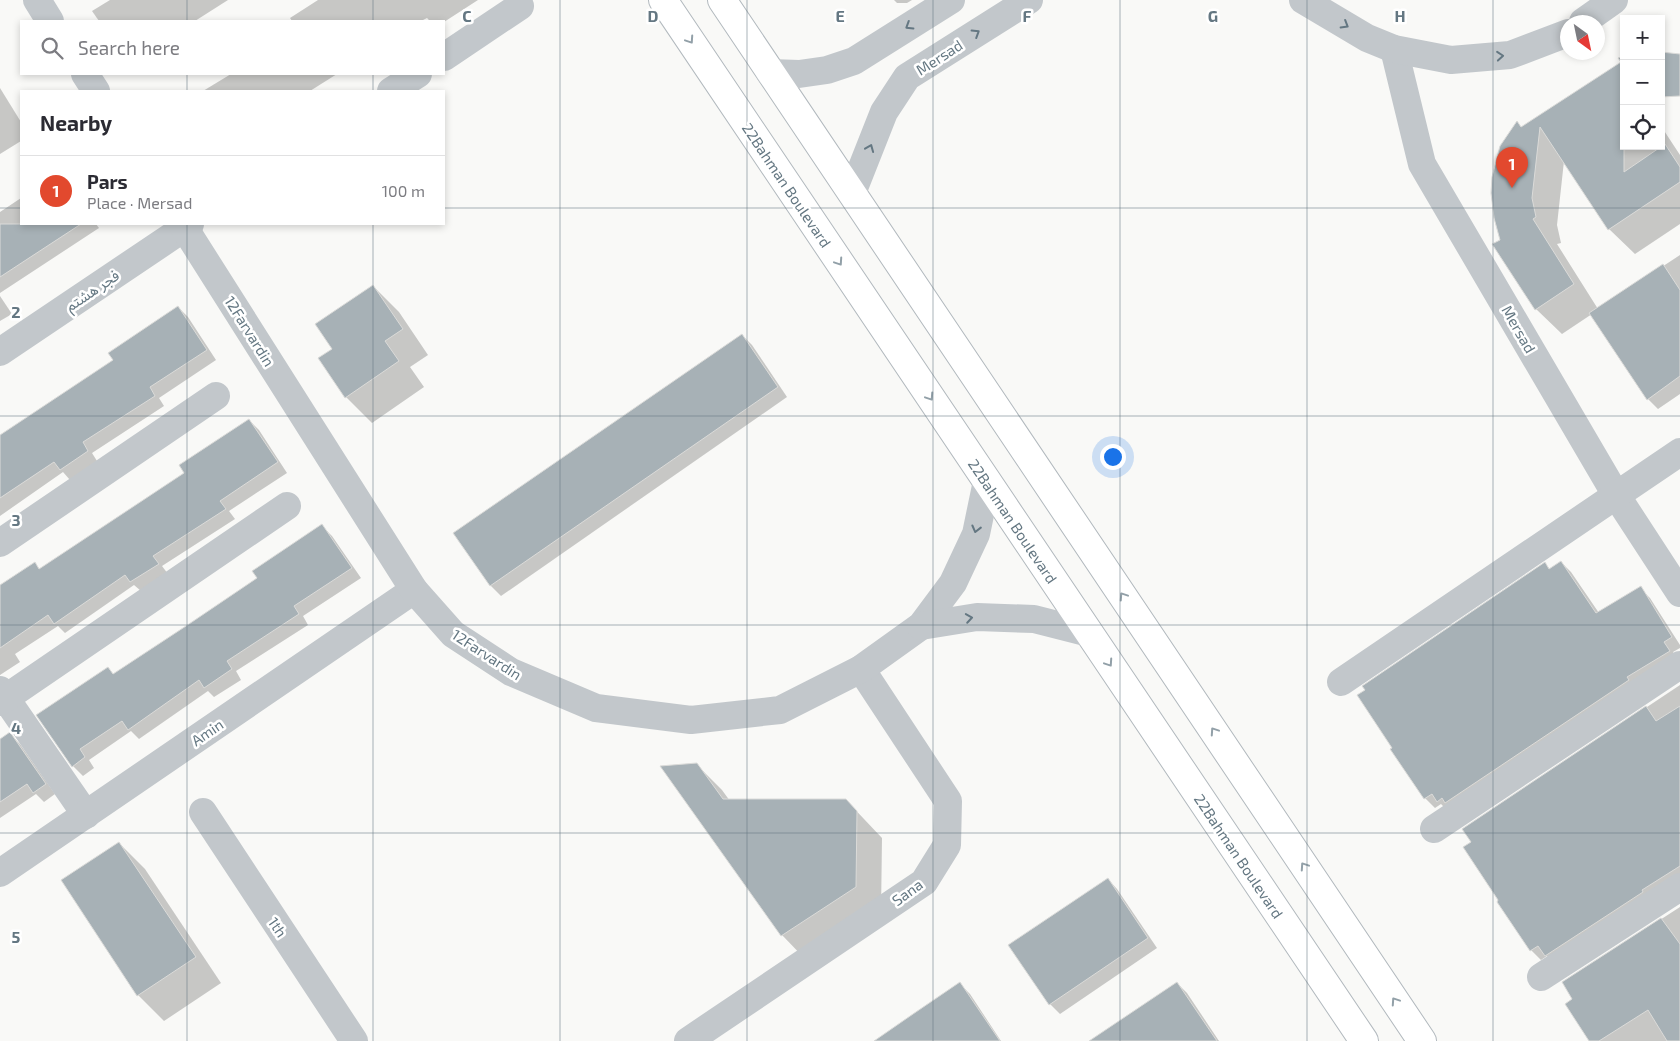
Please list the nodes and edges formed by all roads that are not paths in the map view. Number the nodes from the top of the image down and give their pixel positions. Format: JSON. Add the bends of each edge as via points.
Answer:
{"nodes":[{"id":1,"x":37,"y":0,"type":"edge"},
{"id":2,"x":663,"y":0,"type":"edge"},
{"id":3,"x":722,"y":0,"type":"edge"},
{"id":4,"x":951,"y":0,"type":"edge"},
{"id":5,"x":1029,"y":0,"type":"edge"},
{"id":6,"x":1303,"y":0,"type":"edge"},
{"id":7,"x":1614,"y":0,"type":"edge"},
{"id":8,"x":520,"y":6,"type":"dead end"},
{"id":9,"x":1593,"y":15,"type":"edge"},
{"id":10,"x":49,"y":20,"type":"edge"},
{"id":11,"x":1560,"y":36,"type":"edge"},
{"id":12,"x":1394,"y":49,"type":"junction"},
{"id":13,"x":445,"y":56,"type":"edge"},
{"id":14,"x":770,"y":72,"type":"junction"},
{"id":15,"x":85,"y":75,"type":"edge"},
{"id":16,"x":416,"y":75,"type":"edge"},
{"id":17,"x":95,"y":90,"type":"edge"},
{"id":18,"x":393,"y":90,"type":"edge"},
{"id":19,"x":852,"y":193,"type":"junction"},
{"id":20,"x":186,"y":225,"type":"edge"},
{"id":21,"x":0,"y":352,"type":"edge"},
{"id":22,"x":216,"y":396,"type":"dead end"},
{"id":23,"x":1680,"y":452,"type":"edge"},
{"id":24,"x":987,"y":481,"type":"junction"},
{"id":25,"x":1616,"y":495,"type":"junction"},
{"id":26,"x":287,"y":506,"type":"dead end"},
{"id":27,"x":0,"y":544,"type":"edge"},
{"id":28,"x":414,"y":590,"type":"junction"},
{"id":29,"x":1680,"y":593,"type":"edge"},
{"id":30,"x":921,"y":626,"type":"junction"},
{"id":31,"x":1089,"y":633,"type":"junction"},
{"id":32,"x":1680,"y":665,"type":"edge"},
{"id":33,"x":861,"y":669,"type":"junction"},
{"id":34,"x":1342,"y":682,"type":"dead end"},
{"id":35,"x":2,"y":697,"type":"edge"},
{"id":36,"x":203,"y":812,"type":"dead end"},
{"id":37,"x":86,"y":815,"type":"junction"},
{"id":38,"x":1434,"y":829,"type":"dead end"},
{"id":39,"x":0,"y":873,"type":"edge"},
{"id":40,"x":1680,"y":887,"type":"edge"},
{"id":41,"x":1541,"y":977,"type":"dead end"},
{"id":42,"x":354,"y":1041,"type":"edge"},
{"id":43,"x":688,"y":1041,"type":"edge"},
{"id":44,"x":1364,"y":1041,"type":"edge"},
{"id":45,"x":1422,"y":1041,"type":"edge"}],
"edges":[{"from":1,"to":10,"type":"street"},
{"from":2,"to":24,"type":"main road","name":"22Bahman Boulevard","one_way":true},
{"from":3,"to":14,"type":"main road"},
{"from":4,"to":14,"type":"street","one_way":true,"via":[[854,61],[827,70],[799,74]]},
{"from":19,"to":5,"type":"street","name":"Mersad","one_way":true,"via":[[884,112],[907,77]]},
{"from":6,"to":12,"type":"street","one_way":true,"via":[[1367,38]]},
{"from":7,"to":9,"type":"street"},
{"from":8,"to":13,"type":"street"},
{"from":12,"to":11,"type":"street","one_way":true,"via":[[1452,60],[1510,55]]},
{"from":12,"to":25,"type":"street","name":"Mersad","via":[[1422,164]]},
{"from":14,"to":19,"type":"main road"},
{"from":15,"to":17,"type":"street"},
{"from":16,"to":18,"type":"street"},
{"from":45,"to":19,"type":"main road","one_way":true},
{"from":20,"to":21,"type":"street","name":"فجر هشتم"},
{"from":20,"to":28,"type":"street","name":"12Farvardin"},
{"from":22,"to":27,"type":"street"},
{"from":23,"to":25,"type":"street"},
{"from":24,"to":30,"type":"street","one_way":true,"via":[[976,534],[953,583]]},
{"from":24,"to":31,"type":"main road","name":"22Bahman Boulevard"},
{"from":25,"to":29,"type":"street","name":"Mersad"},
{"from":25,"to":34,"type":"street"},
{"from":26,"to":35,"type":"street"},
{"from":28,"to":33,"type":"street","name":"12Farvardin","via":[[452,634],[502,667],[596,708],[691,720],[780,710]]},
{"from":28,"to":37,"type":"street","name":"Amin"},
{"from":30,"to":31,"type":"street","one_way":true,"via":[[977,617],[1015,618],[1034,619]]},
{"from":30,"to":33,"type":"street","name":"12Farvardin"},
{"from":31,"to":44,"type":"main road","name":"22Bahman Boulevard","one_way":true},
{"from":32,"to":38,"type":"street"},
{"from":33,"to":43,"type":"street","name":"Sana","via":[[948,801],[947,845],[924,882]]},
{"from":35,"to":37,"type":"street"},
{"from":36,"to":42,"type":"street","name":"1th"},
{"from":37,"to":39,"type":"street","name":"Amin"},
{"from":40,"to":41,"type":"street"}]}
